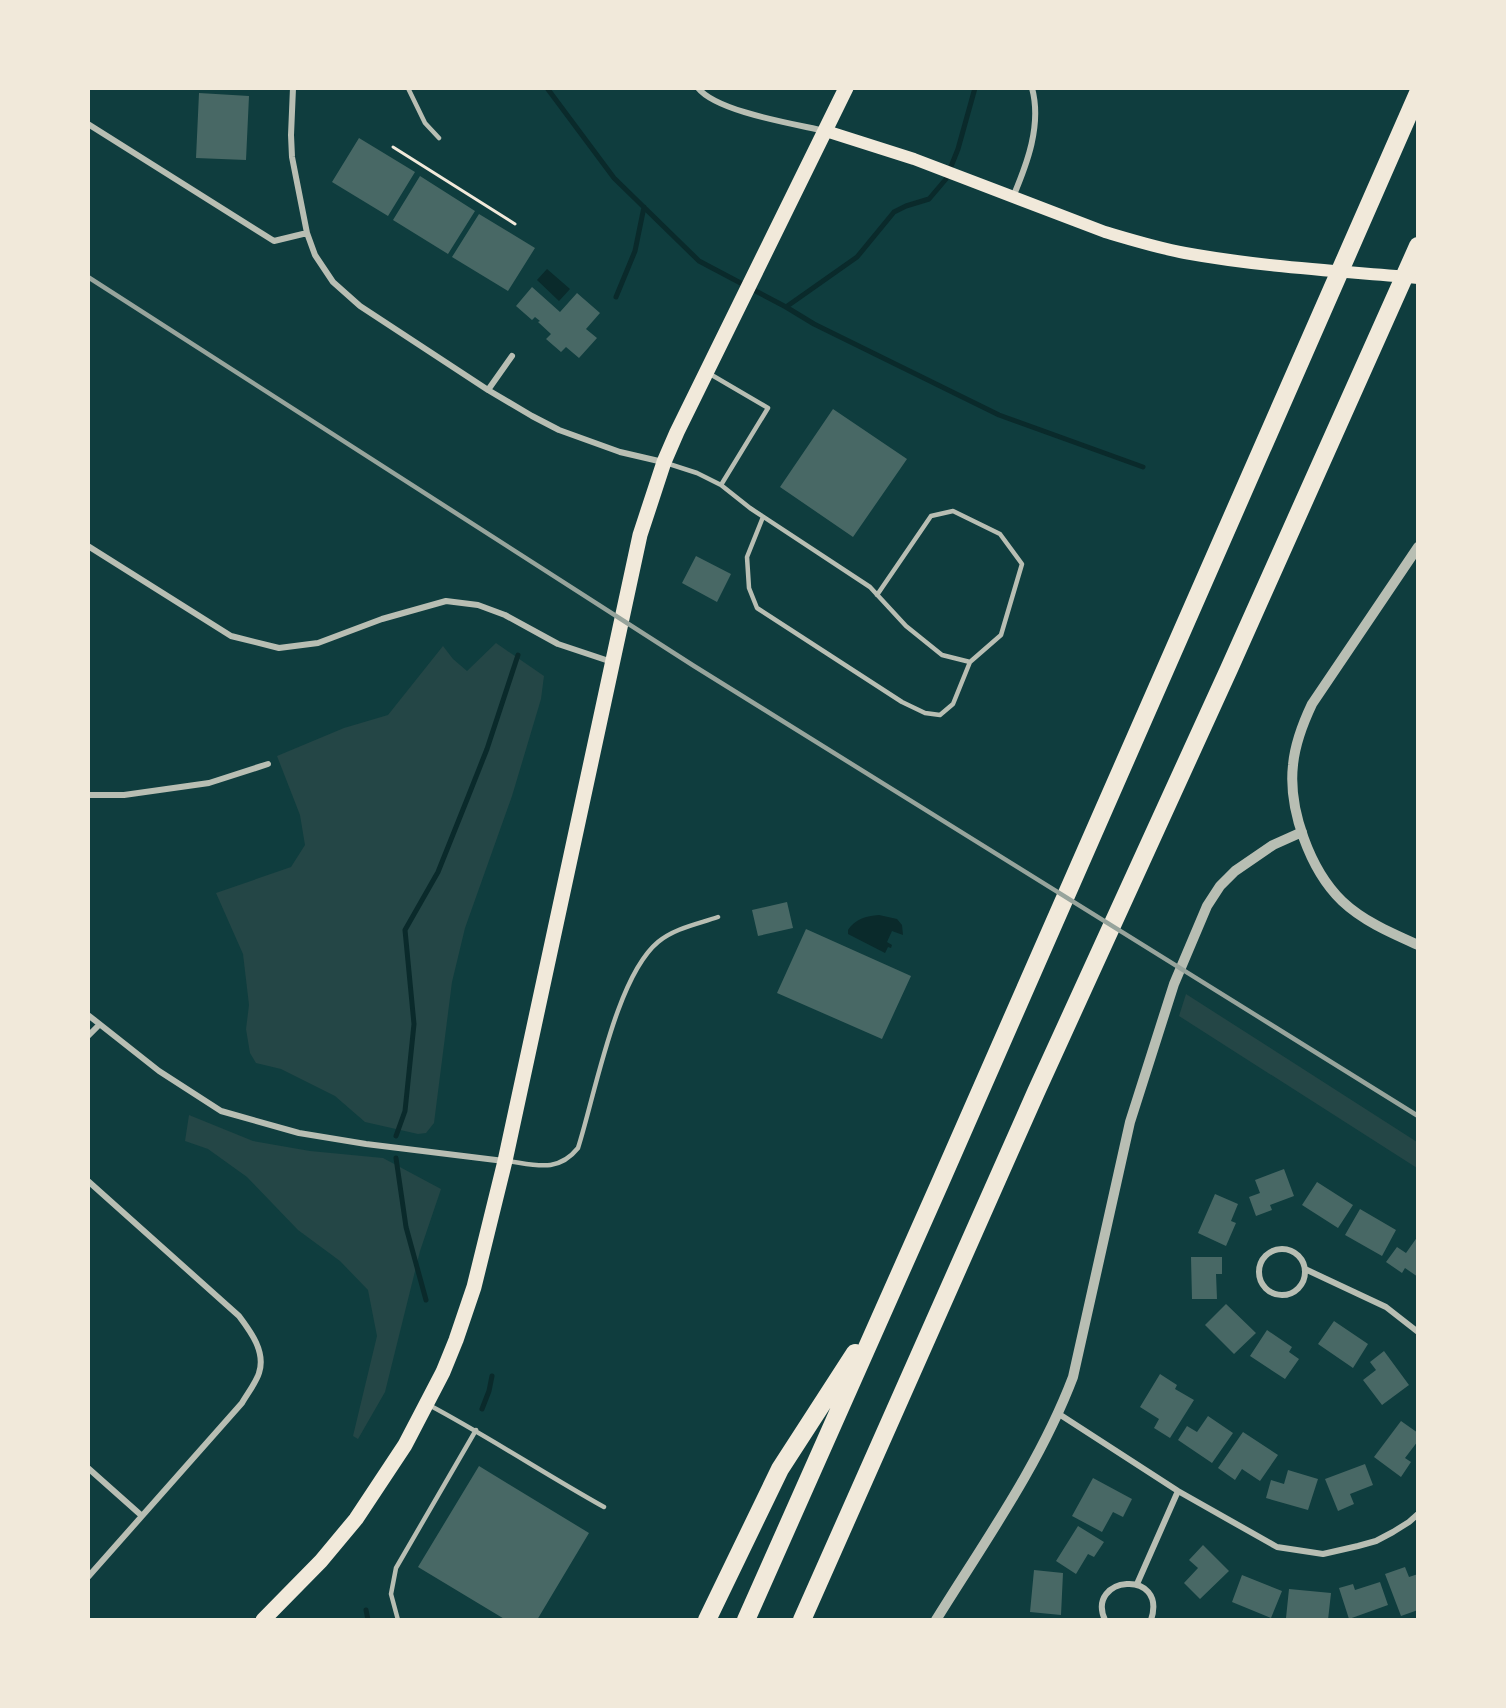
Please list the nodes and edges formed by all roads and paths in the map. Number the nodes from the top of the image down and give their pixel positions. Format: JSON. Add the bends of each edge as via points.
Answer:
{"nodes":[{"id":1,"x":293,"y":88,"type":"edge"},
{"id":2,"x":408,"y":88,"type":"edge"},
{"id":3,"x":698,"y":88,"type":"edge"},
{"id":4,"x":846,"y":88,"type":"edge"},
{"id":5,"x":1032,"y":88,"type":"edge"},
{"id":6,"x":1418,"y":93,"type":"edge"},
{"id":7,"x":88,"y":124,"type":"edge"},
{"id":8,"x":826,"y":131,"type":"junction"},
{"id":9,"x":439,"y":138,"type":"dead end"},
{"id":10,"x":393,"y":147,"type":"dead end"},
{"id":11,"x":1012,"y":198,"type":"junction"},
{"id":12,"x":515,"y":224,"type":"dead end"},
{"id":13,"x":307,"y":233,"type":"junction"},
{"id":14,"x":1418,"y":246,"type":"edge"},
{"id":15,"x":1418,"y":278,"type":"edge"},
{"id":16,"x":512,"y":356,"type":"dead end"},
{"id":17,"x":706,"y":372,"type":"junction"},
{"id":18,"x":488,"y":390,"type":"junction"},
{"id":19,"x":664,"y":462,"type":"junction"},
{"id":20,"x":721,"y":485,"type":"junction"},
{"id":21,"x":763,"y":517,"type":"junction"},
{"id":22,"x":88,"y":546,"type":"edge"},
{"id":23,"x":1418,"y":547,"type":"edge"},
{"id":24,"x":877,"y":595,"type":"junction"},
{"id":25,"x":613,"y":662,"type":"junction"},
{"id":26,"x":970,"y":662,"type":"junction"},
{"id":27,"x":268,"y":764,"type":"dead end"},
{"id":28,"x":88,"y":795,"type":"edge"},
{"id":29,"x":1302,"y":832,"type":"junction"},
{"id":30,"x":718,"y":917,"type":"dead end"},
{"id":31,"x":1418,"y":945,"type":"edge"},
{"id":32,"x":88,"y":1015,"type":"edge"},
{"id":33,"x":99,"y":1025,"type":"junction"},
{"id":34,"x":88,"y":1036,"type":"edge"},
{"id":35,"x":505,"y":1161,"type":"junction"},
{"id":36,"x":88,"y":1181,"type":"edge"},
{"id":37,"x":1305,"y":1269,"type":"junction"},
{"id":38,"x":886,"y":1304,"type":"junction"},
{"id":39,"x":1418,"y":1332,"type":"edge"},
{"id":40,"x":427,"y":1404,"type":"junction"},
{"id":41,"x":1059,"y":1414,"type":"junction"},
{"id":42,"x":476,"y":1430,"type":"junction"},
{"id":43,"x":88,"y":1468,"type":"edge"},
{"id":44,"x":1178,"y":1491,"type":"junction"},
{"id":45,"x":604,"y":1507,"type":"dead end"},
{"id":46,"x":1418,"y":1514,"type":"edge"},
{"id":47,"x":142,"y":1516,"type":"junction"},
{"id":48,"x":88,"y":1577,"type":"edge"},
{"id":49,"x":1137,"y":1584,"type":"junction"},
{"id":50,"x":263,"y":1620,"type":"edge"},
{"id":51,"x":398,"y":1620,"type":"edge"},
{"id":52,"x":707,"y":1620,"type":"edge"},
{"id":53,"x":747,"y":1620,"type":"edge"},
{"id":54,"x":802,"y":1620,"type":"edge"},
{"id":55,"x":936,"y":1620,"type":"edge"},
{"id":56,"x":1105,"y":1620,"type":"edge"},
{"id":57,"x":1151,"y":1620,"type":"edge"}],
"edges":[{"from":1,"to":13,"type":"street","via":[[292,157]]},
{"from":2,"to":9,"type":"lane","via":[[426,123]]},
{"from":3,"to":8,"type":"street","via":[[704,96],[729,107]]},
{"from":4,"to":8,"type":"main road"},
{"from":5,"to":11,"type":"street","via":[[1033,140]]},
{"from":6,"to":38,"type":"highway"},
{"from":7,"to":13,"type":"street","via":[[274,241]]},
{"from":8,"to":11,"type":"main road","via":[[914,159]]},
{"from":8,"to":17,"type":"main road"},
{"from":10,"to":12,"type":"path"},
{"from":11,"to":15,"type":"main road","via":[[1105,232],[1185,253]]},
{"from":13,"to":18,"type":"street","via":[[320,263],[343,292]]},
{"from":14,"to":54,"type":"highway"},
{"from":16,"to":18,"type":"street"},
{"from":17,"to":19,"type":"main road"},
{"from":17,"to":20,"type":"lane","via":[[768,408]]},
{"from":18,"to":19,"type":"street","via":[[559,430],[620,452]]},
{"from":19,"to":20,"type":"lane"},
{"from":19,"to":25,"type":"main road","via":[[640,535]]},
{"from":20,"to":21,"type":"lane"},
{"from":21,"to":24,"type":"lane"},
{"from":21,"to":26,"type":"lane","via":[[747,557],[749,588],[757,608],[764,613],[859,676],[925,713],[940,715],[953,704]]},
{"from":22,"to":25,"type":"street","via":[[231,636],[279,648],[318,643],[446,601],[478,605],[558,644]]},
{"from":23,"to":29,"type":"street","via":[[1312,704],[1302,725],[1292,786]]},
{"from":24,"to":26,"type":"lane","via":[[906,626],[942,655]]},
{"from":24,"to":26,"type":"lane","via":[[931,516],[953,511],[1000,534],[1022,564],[1000,635]]},
{"from":25,"to":35,"type":"main road"},
{"from":27,"to":28,"type":"street","via":[[209,783],[124,795]]},
{"from":29,"to":31,"type":"street","via":[[1316,867],[1342,900],[1387,931]]},
{"from":29,"to":41,"type":"street","via":[[1273,845],[1234,871],[1207,906],[1170,995],[1130,1122],[1082,1342]]},
{"from":30,"to":35,"type":"lane","via":[[681,929],[658,942],[634,975],[616,1016],[578,1148],[571,1157],[555,1165],[540,1166]]},
{"from":32,"to":33,"type":"street"},
{"from":33,"to":34,"type":"street"},
{"from":33,"to":35,"type":"street","via":[[220,1111],[299,1134]]},
{"from":35,"to":40,"type":"main road","via":[[474,1287]]},
{"from":36,"to":47,"type":"street","via":[[239,1316],[253,1333],[260,1354],[259,1373],[242,1403]]},
{"from":37,"to":37,"type":"street","via":[[1298,1255],[1283,1249],[1268,1254],[1258,1274],[1270,1293],[1285,1296],[1303,1284]]},
{"from":37,"to":39,"type":"street","via":[[1386,1307]]},
{"from":38,"to":52,"type":"highway","via":[[780,1469]]},
{"from":38,"to":53,"type":"highway"},
{"from":40,"to":42,"type":"lane"},
{"from":40,"to":50,"type":"main road","via":[[356,1519]]},
{"from":41,"to":44,"type":"street"},
{"from":41,"to":55,"type":"street","via":[[1027,1474]]},
{"from":42,"to":45,"type":"lane"},
{"from":42,"to":51,"type":"lane","via":[[396,1568],[391,1594]]},
{"from":43,"to":47,"type":"street"},
{"from":44,"to":46,"type":"street","via":[[1277,1547],[1323,1554],[1377,1541]]},
{"from":44,"to":49,"type":"street"},
{"from":47,"to":48,"type":"street"},
{"from":49,"to":56,"type":"street","via":[[1120,1583],[1107,1592],[1102,1608]]},
{"from":49,"to":57,"type":"street","via":[[1154,1603]]}]}
